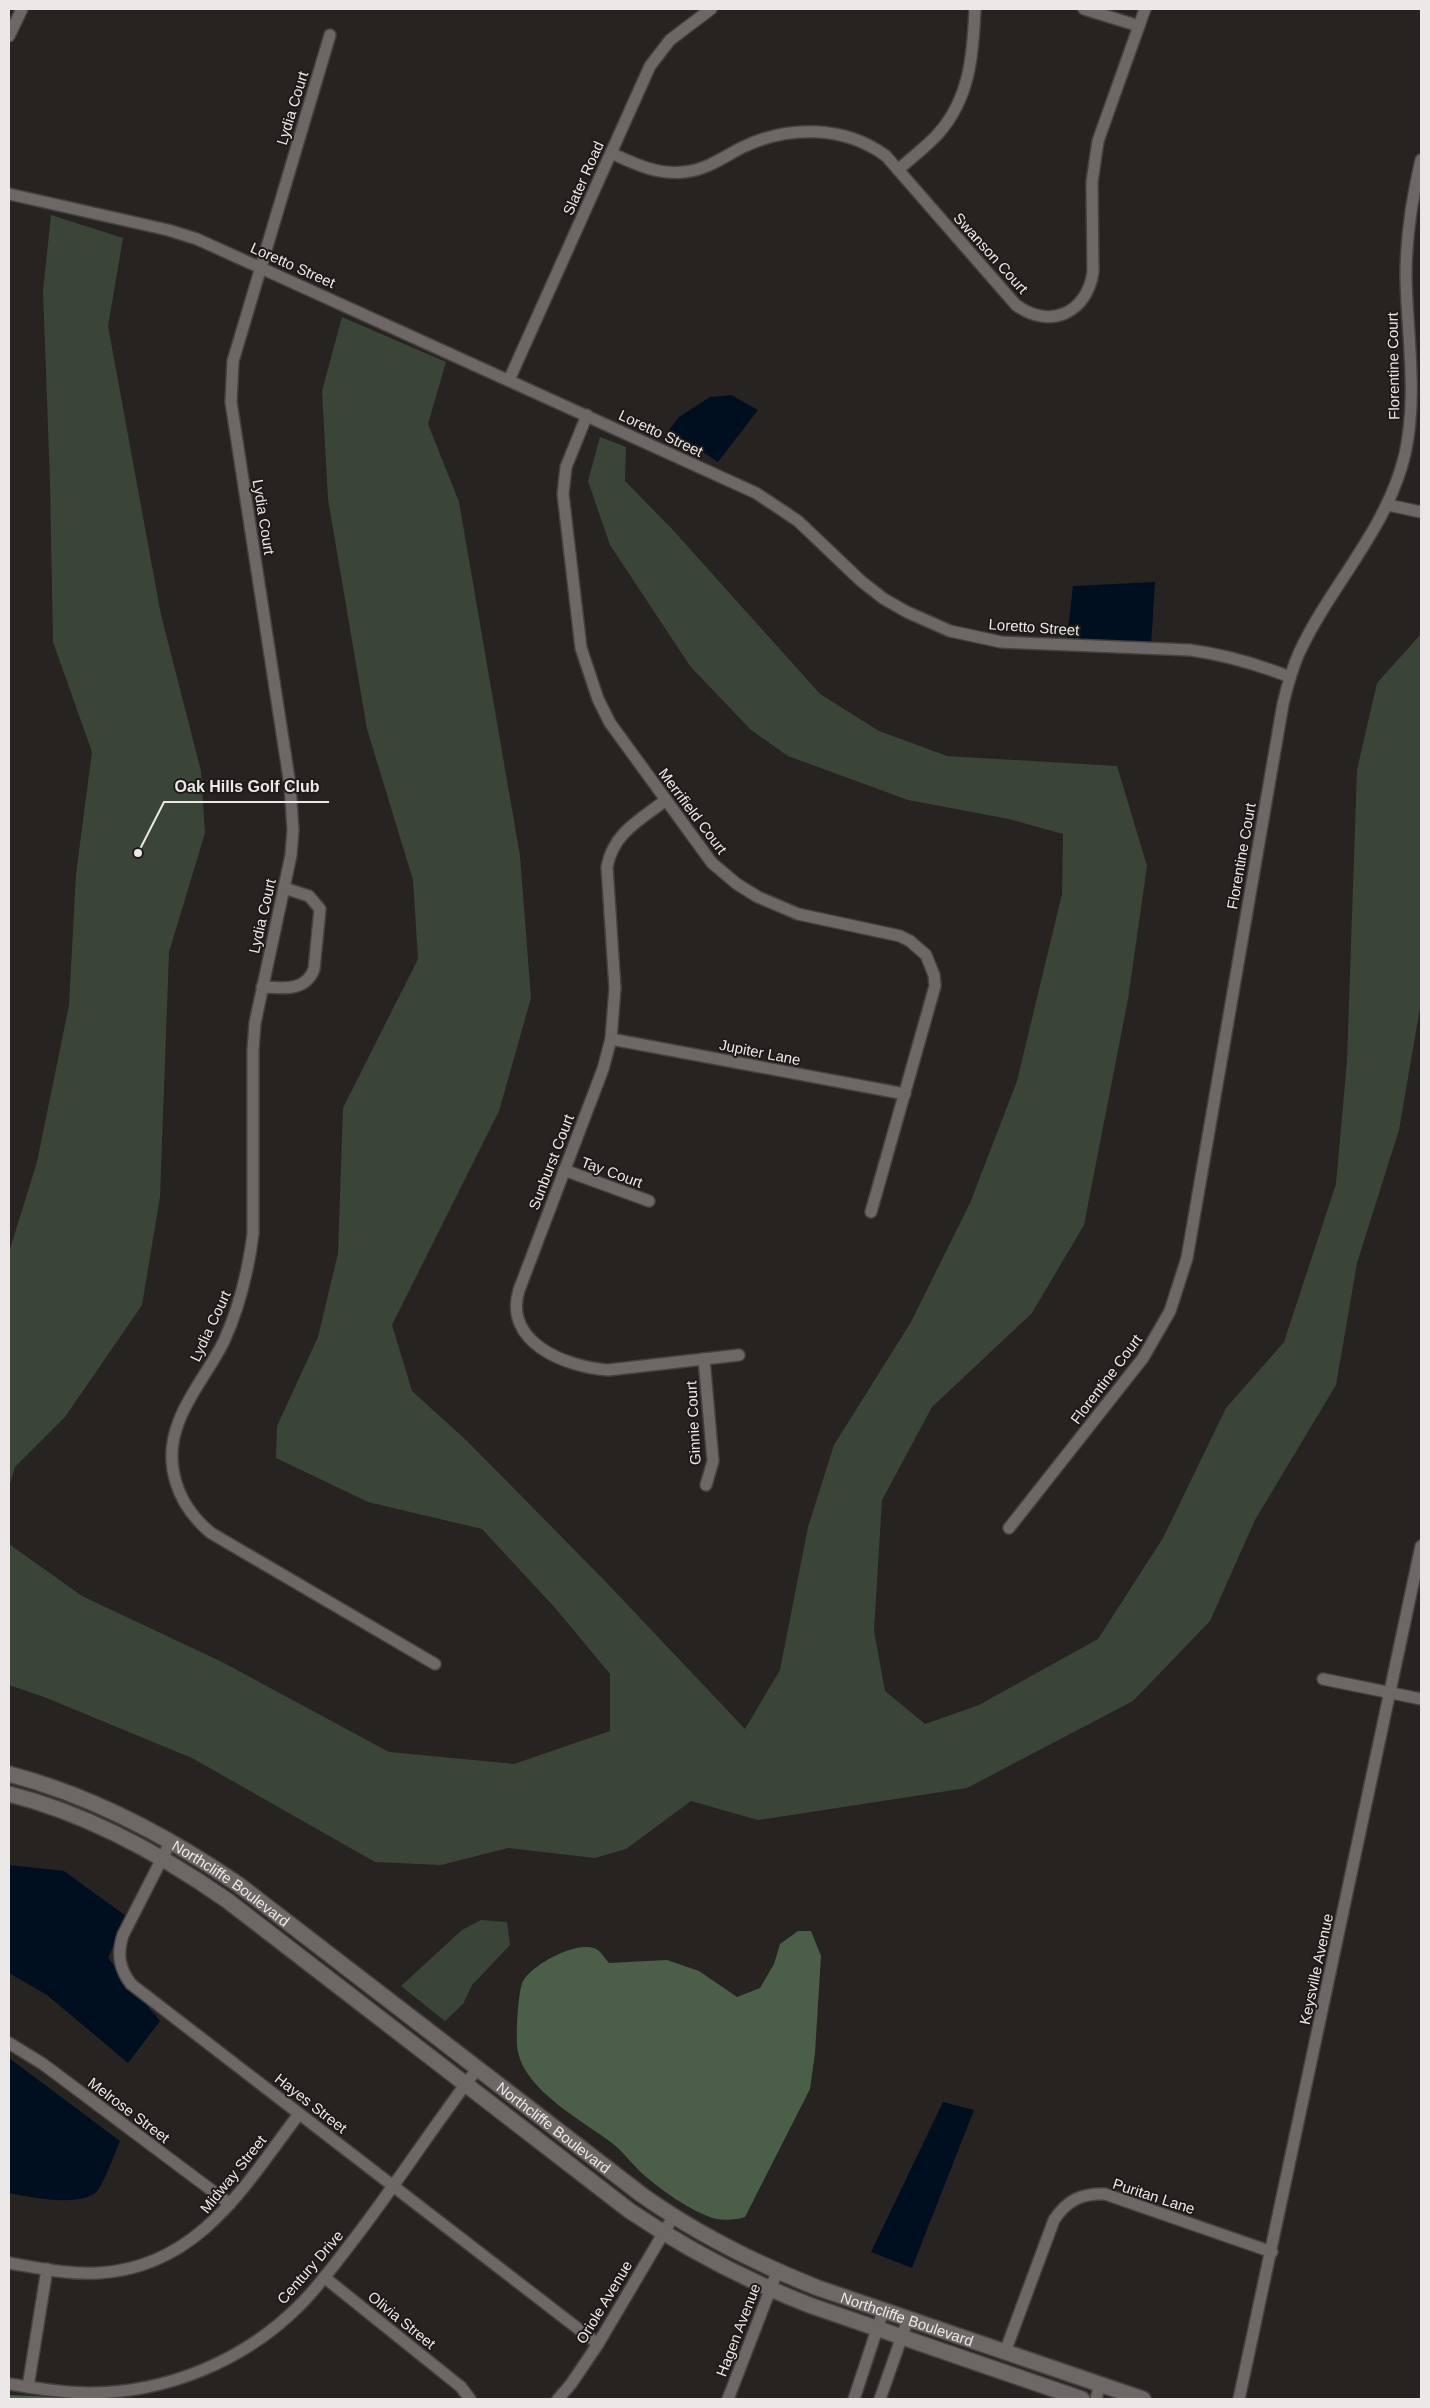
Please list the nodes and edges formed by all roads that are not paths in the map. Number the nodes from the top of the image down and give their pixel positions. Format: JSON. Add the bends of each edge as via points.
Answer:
{"nodes":[{"id":1,"x":22,"y":9,"type":"edge"},
{"id":2,"x":711,"y":9,"type":"edge"},
{"id":3,"x":975,"y":9,"type":"edge"},
{"id":4,"x":1084,"y":9,"type":"edge"},
{"id":5,"x":1145,"y":9,"type":"edge"},
{"id":6,"x":1118,"y":14,"type":"edge"},
{"id":7,"x":1139,"y":26,"type":"junction"},
{"id":8,"x":330,"y":35,"type":"dead end"},
{"id":9,"x":9,"y":36,"type":"edge"},
{"id":10,"x":611,"y":153,"type":"junction"},
{"id":11,"x":1421,"y":160,"type":"edge"},
{"id":12,"x":898,"y":170,"type":"junction"},
{"id":13,"x":9,"y":194,"type":"edge"},
{"id":14,"x":260,"y":266,"type":"junction"},
{"id":15,"x":509,"y":380,"type":"junction"},
{"id":16,"x":587,"y":415,"type":"junction"},
{"id":17,"x":1388,"y":505,"type":"junction"},
{"id":18,"x":1421,"y":512,"type":"edge"},
{"id":19,"x":1290,"y":678,"type":"junction"},
{"id":20,"x":666,"y":800,"type":"junction"},
{"id":21,"x":284,"y":888,"type":"junction"},
{"id":22,"x":262,"y":987,"type":"junction"},
{"id":23,"x":610,"y":1039,"type":"junction"},
{"id":24,"x":905,"y":1094,"type":"junction"},
{"id":25,"x":564,"y":1170,"type":"junction"},
{"id":26,"x":649,"y":1202,"type":"dead end"},
{"id":27,"x":871,"y":1212,"type":"dead end"},
{"id":28,"x":739,"y":1355,"type":"dead end"},
{"id":29,"x":704,"y":1359,"type":"junction"},
{"id":30,"x":706,"y":1485,"type":"dead end"},
{"id":31,"x":1008,"y":1528,"type":"dead end"},
{"id":32,"x":1421,"y":1546,"type":"edge"},
{"id":33,"x":435,"y":1664,"type":"dead end"},
{"id":34,"x":1322,"y":1678,"type":"dead end"},
{"id":35,"x":1390,"y":1693,"type":"junction"},
{"id":36,"x":1421,"y":1699,"type":"edge"},
{"id":37,"x":9,"y":1774,"type":"edge"},
{"id":38,"x":9,"y":1794,"type":"edge"},
{"id":39,"x":171,"y":1841,"type":"junction"},
{"id":40,"x":162,"y":1857,"type":"junction"},
{"id":41,"x":9,"y":2043,"type":"edge"},
{"id":42,"x":477,"y":2069,"type":"junction"},
{"id":43,"x":466,"y":2084,"type":"junction"},
{"id":44,"x":299,"y":2114,"type":"junction"},
{"id":45,"x":394,"y":2187,"type":"junction"},
{"id":46,"x":230,"y":2204,"type":"junction"},
{"id":47,"x":673,"y":2217,"type":"junction"},
{"id":48,"x":662,"y":2233,"type":"junction"},
{"id":49,"x":1272,"y":2252,"type":"junction"},
{"id":50,"x":9,"y":2263,"type":"edge"},
{"id":51,"x":47,"y":2269,"type":"junction"},
{"id":52,"x":777,"y":2272,"type":"junction"},
{"id":53,"x":324,"y":2277,"type":"junction"},
{"id":54,"x":770,"y":2290,"type":"junction"},
{"id":55,"x":883,"y":2311,"type":"junction"},
{"id":56,"x":908,"y":2320,"type":"junction"},
{"id":57,"x":877,"y":2330,"type":"junction"},
{"id":58,"x":901,"y":2338,"type":"junction"},
{"id":59,"x":598,"y":2344,"type":"junction"},
{"id":60,"x":1005,"y":2352,"type":"junction"},
{"id":61,"x":9,"y":2384,"type":"edge"},
{"id":62,"x":1100,"y":2384,"type":"junction"},
{"id":63,"x":28,"y":2387,"type":"junction"},
{"id":64,"x":470,"y":2399,"type":"edge"},
{"id":65,"x":558,"y":2399,"type":"edge"},
{"id":66,"x":728,"y":2399,"type":"edge"},
{"id":67,"x":854,"y":2399,"type":"edge"},
{"id":68,"x":880,"y":2399,"type":"edge"},
{"id":69,"x":1082,"y":2399,"type":"edge"},
{"id":70,"x":1096,"y":2399,"type":"edge"},
{"id":71,"x":1143,"y":2399,"type":"edge"},
{"id":72,"x":1239,"y":2399,"type":"edge"}],
"edges":[{"from":1,"to":9,"type":"street"},
{"from":2,"to":10,"type":"street","name":"Slater Road","via":[[659,52]]},
{"from":3,"to":12,"type":"street","via":[[970,71],[958,105],[936,136]]},
{"from":4,"to":6,"type":"street"},
{"from":5,"to":7,"type":"street","name":"Swanson Court"},
{"from":6,"to":7,"type":"street"},
{"from":7,"to":12,"type":"street","name":"Swanson Court","via":[[1098,141],[1092,182],[1093,272],[1088,294],[1075,308],[1046,317],[1033,315],[1016,305]]},
{"from":8,"to":14,"type":"street","name":"Lydia Court"},
{"from":10,"to":12,"type":"street","name":"Swanson Court","via":[[656,171],[685,172],[775,136],[829,132],[860,140],[876,149]]},
{"from":10,"to":15,"type":"street","name":"Slater Road"},
{"from":11,"to":17,"type":"street","name":"Florentine Court","via":[[1411,212],[1406,276],[1410,425],[1405,453]]},
{"from":13,"to":14,"type":"street","name":"Loretto Street","via":[[168,230]]},
{"from":14,"to":15,"type":"street","name":"Loretto Street"},
{"from":14,"to":21,"type":"street","name":"Lydia Court","via":[[237,341],[232,368],[232,402],[293,806],[291,855]]},
{"from":15,"to":16,"type":"street","name":"Loretto Street"},
{"from":16,"to":19,"type":"street","name":"Loretto Street","via":[[756,493],[798,521],[861,581],[884,598],[920,619],[950,631],[1001,642],[1215,653]]},
{"from":16,"to":20,"type":"street","name":"Merrifield Court","via":[[566,467],[563,494],[581,648],[598,699],[610,723]]},
{"from":17,"to":18,"type":"street"},
{"from":17,"to":19,"type":"street","name":"Florentine Court","via":[[1312,630]]},
{"from":19,"to":31,"type":"street","name":"Florentine Court","via":[[1180,1284],[1170,1311],[1143,1358]]},
{"from":20,"to":23,"type":"street","name":"Sunburst Court","via":[[622,833],[609,857],[615,988]]},
{"from":20,"to":24,"type":"street","name":"Merrifield Court","via":[[712,862],[758,897],[798,914],[900,936],[926,955],[933,970],[935,986]]},
{"from":21,"to":22,"type":"street","name":"Lydia Court"},
{"from":21,"to":22,"type":"street","via":[[309,896],[320,909],[314,969],[311,976],[298,986]]},
{"from":22,"to":33,"type":"street","name":"Lydia Court","via":[[253,1050],[254,1209],[249,1263],[234,1318],[178,1421],[172,1452],[175,1483],[188,1510],[211,1534]]},
{"from":23,"to":24,"type":"street","name":"Jupiter Lane"},
{"from":23,"to":25,"type":"street","name":"Sunburst Court","via":[[603,1069]]},
{"from":24,"to":27,"type":"street","name":"Merrifield Court"},
{"from":25,"to":26,"type":"street","name":"Tay Court"},
{"from":25,"to":29,"type":"street","name":"Sunburst Court","via":[[517,1297],[517,1317],[524,1333],[531,1342],[561,1360],[591,1369]]},
{"from":28,"to":29,"type":"street","name":"Sunburst Court"},
{"from":29,"to":30,"type":"street","name":"Ginnie Court","via":[[713,1461]]},
{"from":32,"to":35,"type":"street","name":"Keysville Avenue"},
{"from":34,"to":35,"type":"street"},
{"from":35,"to":36,"type":"street"},
{"from":35,"to":49,"type":"street","name":"Keysville Avenue"},
{"from":37,"to":39,"type":"main road","name":"Northcliffe Boulevard","via":[[67,1792]]},
{"from":38,"to":40,"type":"main road","name":"Northcliffe Boulevard","via":[[97,1825]]},
{"from":39,"to":40,"type":"street","name":"Hayes Street"},
{"from":39,"to":42,"type":"main road","name":"Northcliffe Boulevard","via":[[239,1885]]},
{"from":40,"to":43,"type":"main road","name":"Northcliffe Boulevard","via":[[228,1901]]},
{"from":40,"to":44,"type":"street","name":"Hayes Street","via":[[123,1935],[119,1954],[124,1975],[139,1991]]},
{"from":41,"to":46,"type":"street","name":"Melrose Street","via":[[43,2064]]},
{"from":42,"to":43,"type":"street","name":"Century Drive"},
{"from":42,"to":47,"type":"main road","name":"Northcliffe Boulevard"},
{"from":43,"to":45,"type":"street","name":"Century Drive"},
{"from":43,"to":48,"type":"main road","name":"Northcliffe Boulevard"},
{"from":44,"to":45,"type":"street","name":"Hayes Street"},
{"from":44,"to":46,"type":"street","name":"Midway Street"},
{"from":45,"to":53,"type":"street","name":"Century Drive"},
{"from":45,"to":59,"type":"street","name":"Hayes Street"},
{"from":46,"to":51,"type":"street","name":"Midway Street","via":[[194,2239],[138,2266],[99,2273]]},
{"from":47,"to":48,"type":"street","name":"Oriole Avenue"},
{"from":47,"to":52,"type":"main road","name":"Northcliffe Boulevard"},
{"from":48,"to":54,"type":"main road","name":"Northcliffe Boulevard"},
{"from":48,"to":59,"type":"street","name":"Oriole Avenue"},
{"from":49,"to":60,"type":"street","name":"Puritan Lane","via":[[1105,2194],[1075,2198],[1054,2220]]},
{"from":49,"to":72,"type":"street","name":"Keysville Avenue"},
{"from":50,"to":51,"type":"street","name":"Midway Street"},
{"from":51,"to":63,"type":"street"},
{"from":52,"to":54,"type":"street","name":"Hagen Avenue"},
{"from":52,"to":55,"type":"main road","name":"Northcliffe Boulevard"},
{"from":53,"to":63,"type":"street","name":"Century Drive","via":[[300,2304],[260,2338],[194,2374],[116,2392]]},
{"from":53,"to":64,"type":"street","name":"Olivia Street","via":[[461,2387]]},
{"from":54,"to":57,"type":"main road","name":"Northcliffe Boulevard"},
{"from":54,"to":66,"type":"street","name":"Hagen Avenue"},
{"from":55,"to":56,"type":"main road","name":"Northcliffe Boulevard"},
{"from":55,"to":57,"type":"street"},
{"from":56,"to":58,"type":"street"},
{"from":56,"to":60,"type":"main road","name":"Northcliffe Boulevard"},
{"from":57,"to":58,"type":"main road","name":"Northcliffe Boulevard"},
{"from":57,"to":67,"type":"street"},
{"from":58,"to":68,"type":"street"},
{"from":58,"to":69,"type":"main road","name":"Northcliffe Boulevard"},
{"from":59,"to":65,"type":"street","name":"Oriole Avenue"},
{"from":60,"to":62,"type":"main road","name":"Northcliffe Boulevard"},
{"from":61,"to":63,"type":"street","name":"Century Drive"},
{"from":62,"to":70,"type":"street"},
{"from":62,"to":71,"type":"main road","name":"Northcliffe Boulevard"}]}
